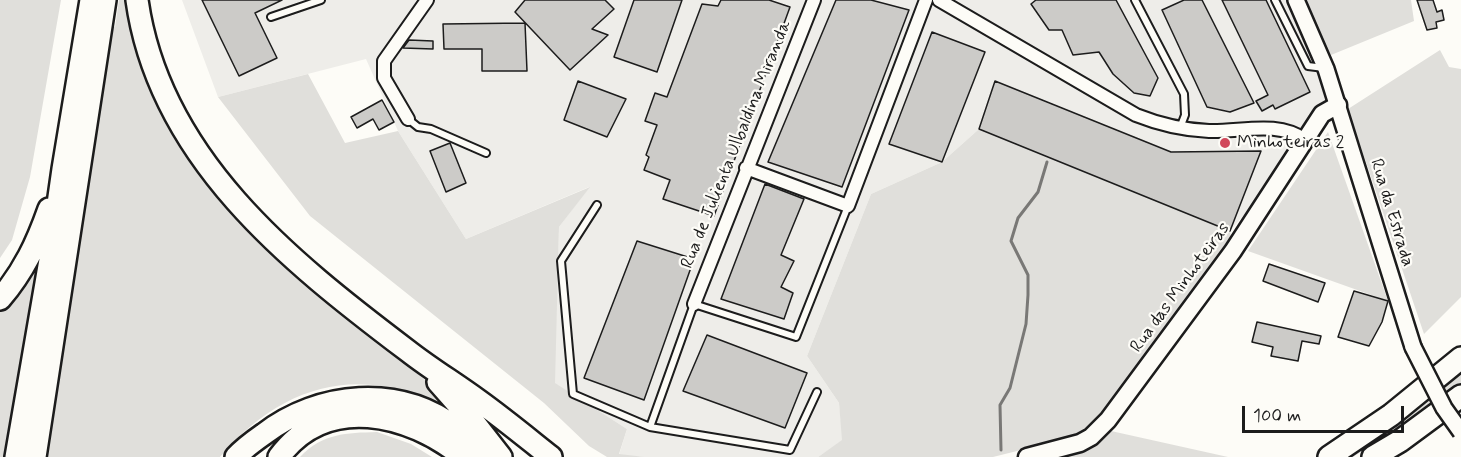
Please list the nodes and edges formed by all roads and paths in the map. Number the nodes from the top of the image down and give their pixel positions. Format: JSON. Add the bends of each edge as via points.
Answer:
{"nodes":[{"id":1,"x":91,"y":0,"type":"edge"},
{"id":2,"x":105,"y":0,"type":"edge"},
{"id":3,"x":137,"y":0,"type":"edge"},
{"id":4,"x":321,"y":0,"type":"edge"},
{"id":5,"x":427,"y":0,"type":"edge"},
{"id":6,"x":814,"y":0,"type":"edge"},
{"id":7,"x":926,"y":0,"type":"edge"},
{"id":8,"x":939,"y":0,"type":"edge"},
{"id":9,"x":1135,"y":0,"type":"edge"},
{"id":10,"x":1275,"y":0,"type":"edge"},
{"id":11,"x":1296,"y":0,"type":"edge"},
{"id":12,"x":272,"y":17,"type":"dead end"},
{"id":13,"x":1326,"y":69,"type":"junction"},
{"id":14,"x":1338,"y":105,"type":"junction"},
{"id":15,"x":408,"y":119,"type":"joint"},
{"id":16,"x":1180,"y":129,"type":"junction"},
{"id":17,"x":1305,"y":140,"type":"junction"},
{"id":18,"x":486,"y":153,"type":"dead end"},
{"id":19,"x":746,"y":168,"type":"junction"},
{"id":20,"x":63,"y":169,"type":"junction"},
{"id":21,"x":597,"y":204,"type":"dead end"},
{"id":22,"x":849,"y":206,"type":"junction"},
{"id":23,"x":0,"y":298,"type":"edge"},
{"id":24,"x":694,"y":304,"type":"junction"},
{"id":25,"x":409,"y":352,"type":"junction"},
{"id":26,"x":1461,"y":358,"type":"edge"},
{"id":27,"x":817,"y":392,"type":"dead end"},
{"id":28,"x":1461,"y":396,"type":"edge"},
{"id":29,"x":650,"y":427,"type":"junction"},
{"id":30,"x":1461,"y":432,"type":"edge"},
{"id":31,"x":16,"y":457,"type":"edge"},
{"id":32,"x":35,"y":457,"type":"edge"},
{"id":33,"x":236,"y":457,"type":"edge"},
{"id":34,"x":279,"y":457,"type":"edge"},
{"id":35,"x":463,"y":457,"type":"edge"},
{"id":36,"x":486,"y":457,"type":"edge"},
{"id":37,"x":501,"y":457,"type":"edge"},
{"id":38,"x":551,"y":457,"type":"edge"},
{"id":39,"x":1027,"y":457,"type":"edge"},
{"id":40,"x":1329,"y":457,"type":"edge"},
{"id":41,"x":1373,"y":457,"type":"edge"}],
"edges":[{"from":1,"to":20,"type":"highway"},
{"from":2,"to":32,"type":"highway"},
{"from":3,"to":25,"type":"highway","via":[[148,47],[169,101],[221,185],[290,255]]},
{"from":4,"to":12,"type":"lane"},
{"from":5,"to":15,"type":"street","via":[[384,61],[384,78]]},
{"from":6,"to":19,"type":"street","name":"Rua de Julienta Ulbaldina Miranda"},
{"from":7,"to":22,"type":"street"},
{"from":8,"to":16,"type":"street","via":[[1136,115]]},
{"from":9,"to":16,"type":"lane","via":[[1184,94],[1185,115]]},
{"from":10,"to":13,"type":"lane","via":[[1308,66]]},
{"from":11,"to":13,"type":"street","name":"Rua da Estrada"},
{"from":13,"to":14,"type":"street","name":"Rua da Estrada"},
{"from":14,"to":17,"type":"main road","name":"Rua das Minhoteiras","via":[[1322,114]]},
{"from":14,"to":30,"type":"street","name":"Rua da Estrada","bridge":true,"via":[[1413,347],[1444,408]]},
{"from":15,"to":18,"type":"lane","via":[[418,127]]},
{"from":16,"to":17,"type":"street","via":[[1278,129]]},
{"from":17,"to":39,"type":"main road","name":"Rua das Minhoteiras","via":[[1233,251],[1108,420],[1080,443]]},
{"from":19,"to":22,"type":"street"},
{"from":19,"to":24,"type":"street","name":"Rua de Julienta Ulbaldina Miranda"},
{"from":20,"to":23,"type":"highway","via":[[33,251]]},
{"from":20,"to":31,"type":"highway"},
{"from":21,"to":29,"type":"lane","via":[[561,261],[573,394]]},
{"from":22,"to":24,"type":"lane","via":[[796,337]]},
{"from":24,"to":29,"type":"lane"},
{"from":25,"to":37,"type":"highway"},
{"from":25,"to":38,"type":"highway"},
{"from":26,"to":40,"type":"highway","via":[[1391,415]]},
{"from":27,"to":29,"type":"lane","via":[[790,450]]},
{"from":28,"to":41,"type":"highway"},
{"from":33,"to":36,"type":"highway","via":[[293,415],[337,400],[370,398],[394,401],[437,416]]},
{"from":34,"to":35,"type":"highway","via":[[287,445],[316,424],[360,416],[384,418],[427,432]]}]}
